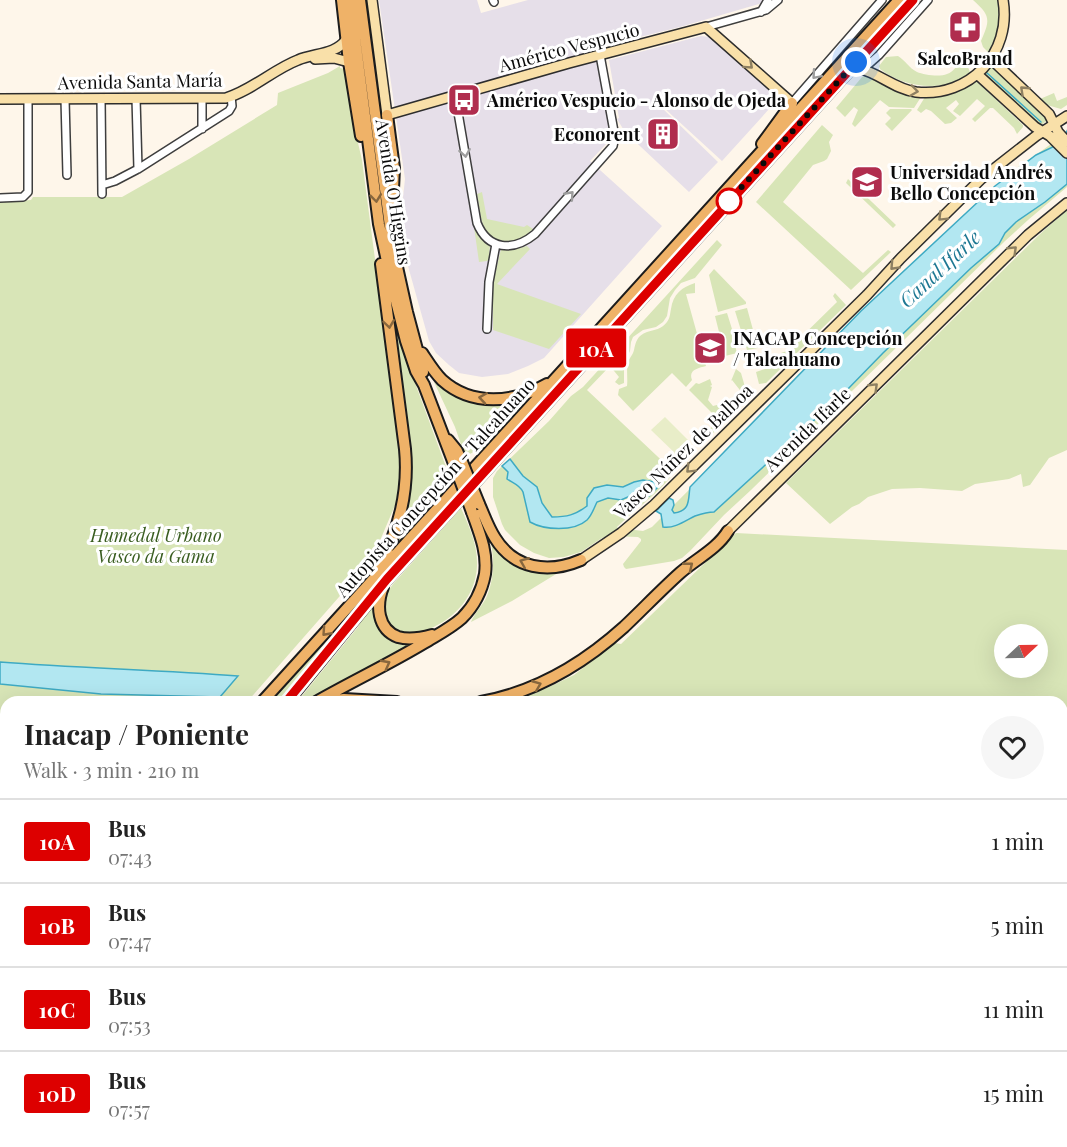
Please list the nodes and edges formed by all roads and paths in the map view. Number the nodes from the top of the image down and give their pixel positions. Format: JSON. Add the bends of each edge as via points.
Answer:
{"nodes":[{"id":1,"x":342,"y":0,"type":"edge"},
{"id":2,"x":350,"y":0,"type":"edge"},
{"id":3,"x":360,"y":0,"type":"edge"},
{"id":4,"x":372,"y":0,"type":"edge"},
{"id":5,"x":768,"y":0,"type":"edge"},
{"id":6,"x":778,"y":0,"type":"edge"},
{"id":7,"x":882,"y":0,"type":"edge"},
{"id":8,"x":899,"y":0,"type":"edge"},
{"id":9,"x":913,"y":0,"type":"edge"},
{"id":10,"x":928,"y":0,"type":"edge"},
{"id":11,"x":1003,"y":0,"type":"edge"},
{"id":12,"x":761,"y":12,"type":"junction"},
{"id":13,"x":706,"y":27,"type":"junction"},
{"id":14,"x":346,"y":40,"type":"junction"},
{"id":15,"x":600,"y":55,"type":"junction"},
{"id":16,"x":307,"y":57,"type":"junction"},
{"id":17,"x":991,"y":59,"type":"junction"},
{"id":18,"x":349,"y":62,"type":"junction"},
{"id":19,"x":861,"y":69,"type":"junction"},
{"id":20,"x":977,"y":74,"type":"junction"},
{"id":21,"x":842,"y":78,"type":"junction"},
{"id":22,"x":455,"y":95,"type":"junction"},
{"id":23,"x":231,"y":96,"type":"junction"},
{"id":24,"x":102,"y":98,"type":"junction"},
{"id":25,"x":136,"y":98,"type":"junction"},
{"id":26,"x":202,"y":98,"type":"junction"},
{"id":27,"x":0,"y":99,"type":"edge"},
{"id":28,"x":28,"y":99,"type":"junction"},
{"id":29,"x":65,"y":99,"type":"junction"},
{"id":30,"x":792,"y":103,"type":"junction"},
{"id":31,"x":387,"y":115,"type":"junction"},
{"id":32,"x":1067,"y":116,"type":"edge"},
{"id":33,"x":1055,"y":124,"type":"junction"},
{"id":34,"x":202,"y":129,"type":"junction"},
{"id":35,"x":1042,"y":132,"type":"junction"},
{"id":36,"x":1061,"y":140,"type":"edge"},
{"id":37,"x":1067,"y":153,"type":"edge"},
{"id":38,"x":749,"y":165,"type":"junction"},
{"id":39,"x":138,"y":169,"type":"junction"},
{"id":40,"x":372,"y":171,"type":"junction"},
{"id":41,"x":67,"y":175,"type":"dead end"},
{"id":42,"x":102,"y":185,"type":"junction"},
{"id":43,"x":102,"y":194,"type":"dead end"},
{"id":44,"x":0,"y":198,"type":"edge"},
{"id":45,"x":1067,"y":203,"type":"edge"},
{"id":46,"x":379,"y":224,"type":"junction"},
{"id":47,"x":390,"y":232,"type":"junction"},
{"id":48,"x":496,"y":244,"type":"junction"},
{"id":49,"x":487,"y":329,"type":"dead end"},
{"id":50,"x":413,"y":335,"type":"junction"},
{"id":51,"x":557,"y":377,"type":"junction"},
{"id":52,"x":424,"y":385,"type":"junction"},
{"id":53,"x":476,"y":508,"type":"junction"},
{"id":54,"x":728,"y":531,"type":"joint"},
{"id":55,"x":580,"y":560,"type":"joint"},
{"id":56,"x":387,"y":579,"type":"junction"},
{"id":57,"x":365,"y":588,"type":"junction"},
{"id":58,"x":446,"y":630,"type":"junction"},
{"id":59,"x":267,"y":696,"type":"edge"},
{"id":60,"x":291,"y":696,"type":"edge"},
{"id":61,"x":326,"y":696,"type":"edge"},
{"id":62,"x":508,"y":696,"type":"edge"}],
"edges":[{"from":1,"to":14,"type":"main road"},
{"from":2,"to":40,"type":"main road","name":"Avenida O'Higgins"},
{"from":3,"to":47,"type":"main road","name":"Avenida O'Higgins"},
{"from":4,"to":31,"type":"street","name":"Avenida O'Higgins"},
{"from":5,"to":12,"type":"street"},
{"from":6,"to":12,"type":"street","name":"Américo Vespucio"},
{"from":7,"to":30,"type":"street","one_way":true},
{"from":8,"to":38,"type":"main road","name":"Autopista Concepción - Talcahuano"},
{"from":9,"to":21,"type":"main road","name":"Autopista Concepción - Talcahuano"},
{"from":10,"to":19,"type":"street","via":[[879,55]]},
{"from":11,"to":17,"type":"street","via":[[1002,33]]},
{"from":12,"to":13,"type":"street","name":"Américo Vespucio"},
{"from":13,"to":15,"type":"street","name":"Américo Vespucio"},
{"from":13,"to":30,"type":"street","one_way":true},
{"from":14,"to":16,"type":"street","name":"Avenida Santa María","via":[[338,48]]},
{"from":14,"to":18,"type":"main road"},
{"from":15,"to":22,"type":"street","name":"Américo Vespucio"},
{"from":48,"to":15,"type":"street","one_way":true,"via":[[514,246],[530,238],[612,149],[615,137]]},
{"from":16,"to":18,"type":"street"},
{"from":16,"to":23,"type":"street","name":"Avenida Santa María"},
{"from":17,"to":20,"type":"street"},
{"from":33,"to":17,"type":"street","one_way":true},
{"from":18,"to":40,"type":"main road","via":[[360,130]]},
{"from":19,"to":20,"type":"street","one_way":true,"via":[[901,88],[924,92],[952,88]]},
{"from":19,"to":21,"type":"main road"},
{"from":20,"to":35,"type":"street"},
{"from":21,"to":56,"type":"main road","name":"Autopista Concepción - Talcahuano"},
{"from":22,"to":31,"type":"street","name":"Américo Vespucio"},
{"from":22,"to":48,"type":"street","one_way":true,"via":[[477,222],[485,236]]},
{"from":23,"to":26,"type":"street","name":"Avenida Santa María"},
{"from":23,"to":34,"type":"street","via":[[230,110]]},
{"from":24,"to":25,"type":"street","name":"Avenida Santa María"},
{"from":24,"to":29,"type":"street","name":"Avenida Santa María"},
{"from":24,"to":42,"type":"street"},
{"from":25,"to":26,"type":"street","name":"Avenida Santa María"},
{"from":25,"to":39,"type":"street"},
{"from":26,"to":34,"type":"street"},
{"from":27,"to":28,"type":"street","name":"Avenida Santa María"},
{"from":28,"to":29,"type":"street","name":"Avenida Santa María"},
{"from":28,"to":44,"type":"street","via":[[28,190],[21,197]]},
{"from":29,"to":41,"type":"street"},
{"from":30,"to":38,"type":"main road"},
{"from":31,"to":47,"type":"main road","via":[[394,173]]},
{"from":32,"to":33,"type":"street","name":"Vasco Núñez de Balboa"},
{"from":33,"to":35,"type":"street","name":"Vasco Núñez de Balboa"},
{"from":33,"to":36,"type":"street"},
{"from":34,"to":39,"type":"street"},
{"from":35,"to":36,"type":"street"},
{"from":35,"to":55,"type":"street","name":"Vasco Núñez de Balboa","one_way":true,"via":[[973,187],[643,515]]},
{"from":36,"to":37,"type":"street"},
{"from":38,"to":51,"type":"main road","name":"Autopista Concepción - Talcahuano"},
{"from":39,"to":42,"type":"street"},
{"from":40,"to":46,"type":"main road","name":"Avenida O'Higgins","one_way":true},
{"from":42,"to":43,"type":"street"},
{"from":54,"to":45,"type":"street","name":"Avenida Ifarle","one_way":true,"via":[[1028,235]]},
{"from":46,"to":52,"type":"main road","name":"Avenida O'Higgins","via":[[404,333]]},
{"from":46,"to":57,"type":"main road","one_way":true,"via":[[406,474],[397,526]]},
{"from":47,"to":50,"type":"main road","name":"Avenida O'Higgins"},
{"from":48,"to":49,"type":"street","via":[[488,288]]},
{"from":51,"to":50,"type":"main road","one_way":true,"via":[[516,398],[474,397],[441,379]]},
{"from":50,"to":52,"type":"main road","name":"Avenida O'Higgins"},
{"from":51,"to":57,"type":"main road","name":"Autopista Concepción - Talcahuano"},
{"from":52,"to":53,"type":"main road","name":"Avenida O'Higgins","bridge":true},
{"from":55,"to":53,"type":"main road","one_way":true,"via":[[555,568],[518,560],[498,543]]},
{"from":53,"to":58,"type":"main road","name":"Avenida O'Higgins","via":[[484,547],[484,580],[468,611]]},
{"from":62,"to":54,"type":"main road","one_way":true,"via":[[552,679],[597,650]]},
{"from":56,"to":58,"type":"main road","via":[[379,609],[382,622],[391,633],[415,638]]},
{"from":56,"to":60,"type":"main road","name":"Autopista Concepción - Talcahuano"},
{"from":57,"to":59,"type":"main road","name":"Autopista Concepción - Talcahuano","one_way":true},
{"from":61,"to":58,"type":"main road","name":"Avenida O'Higgins","one_way":true}]}
